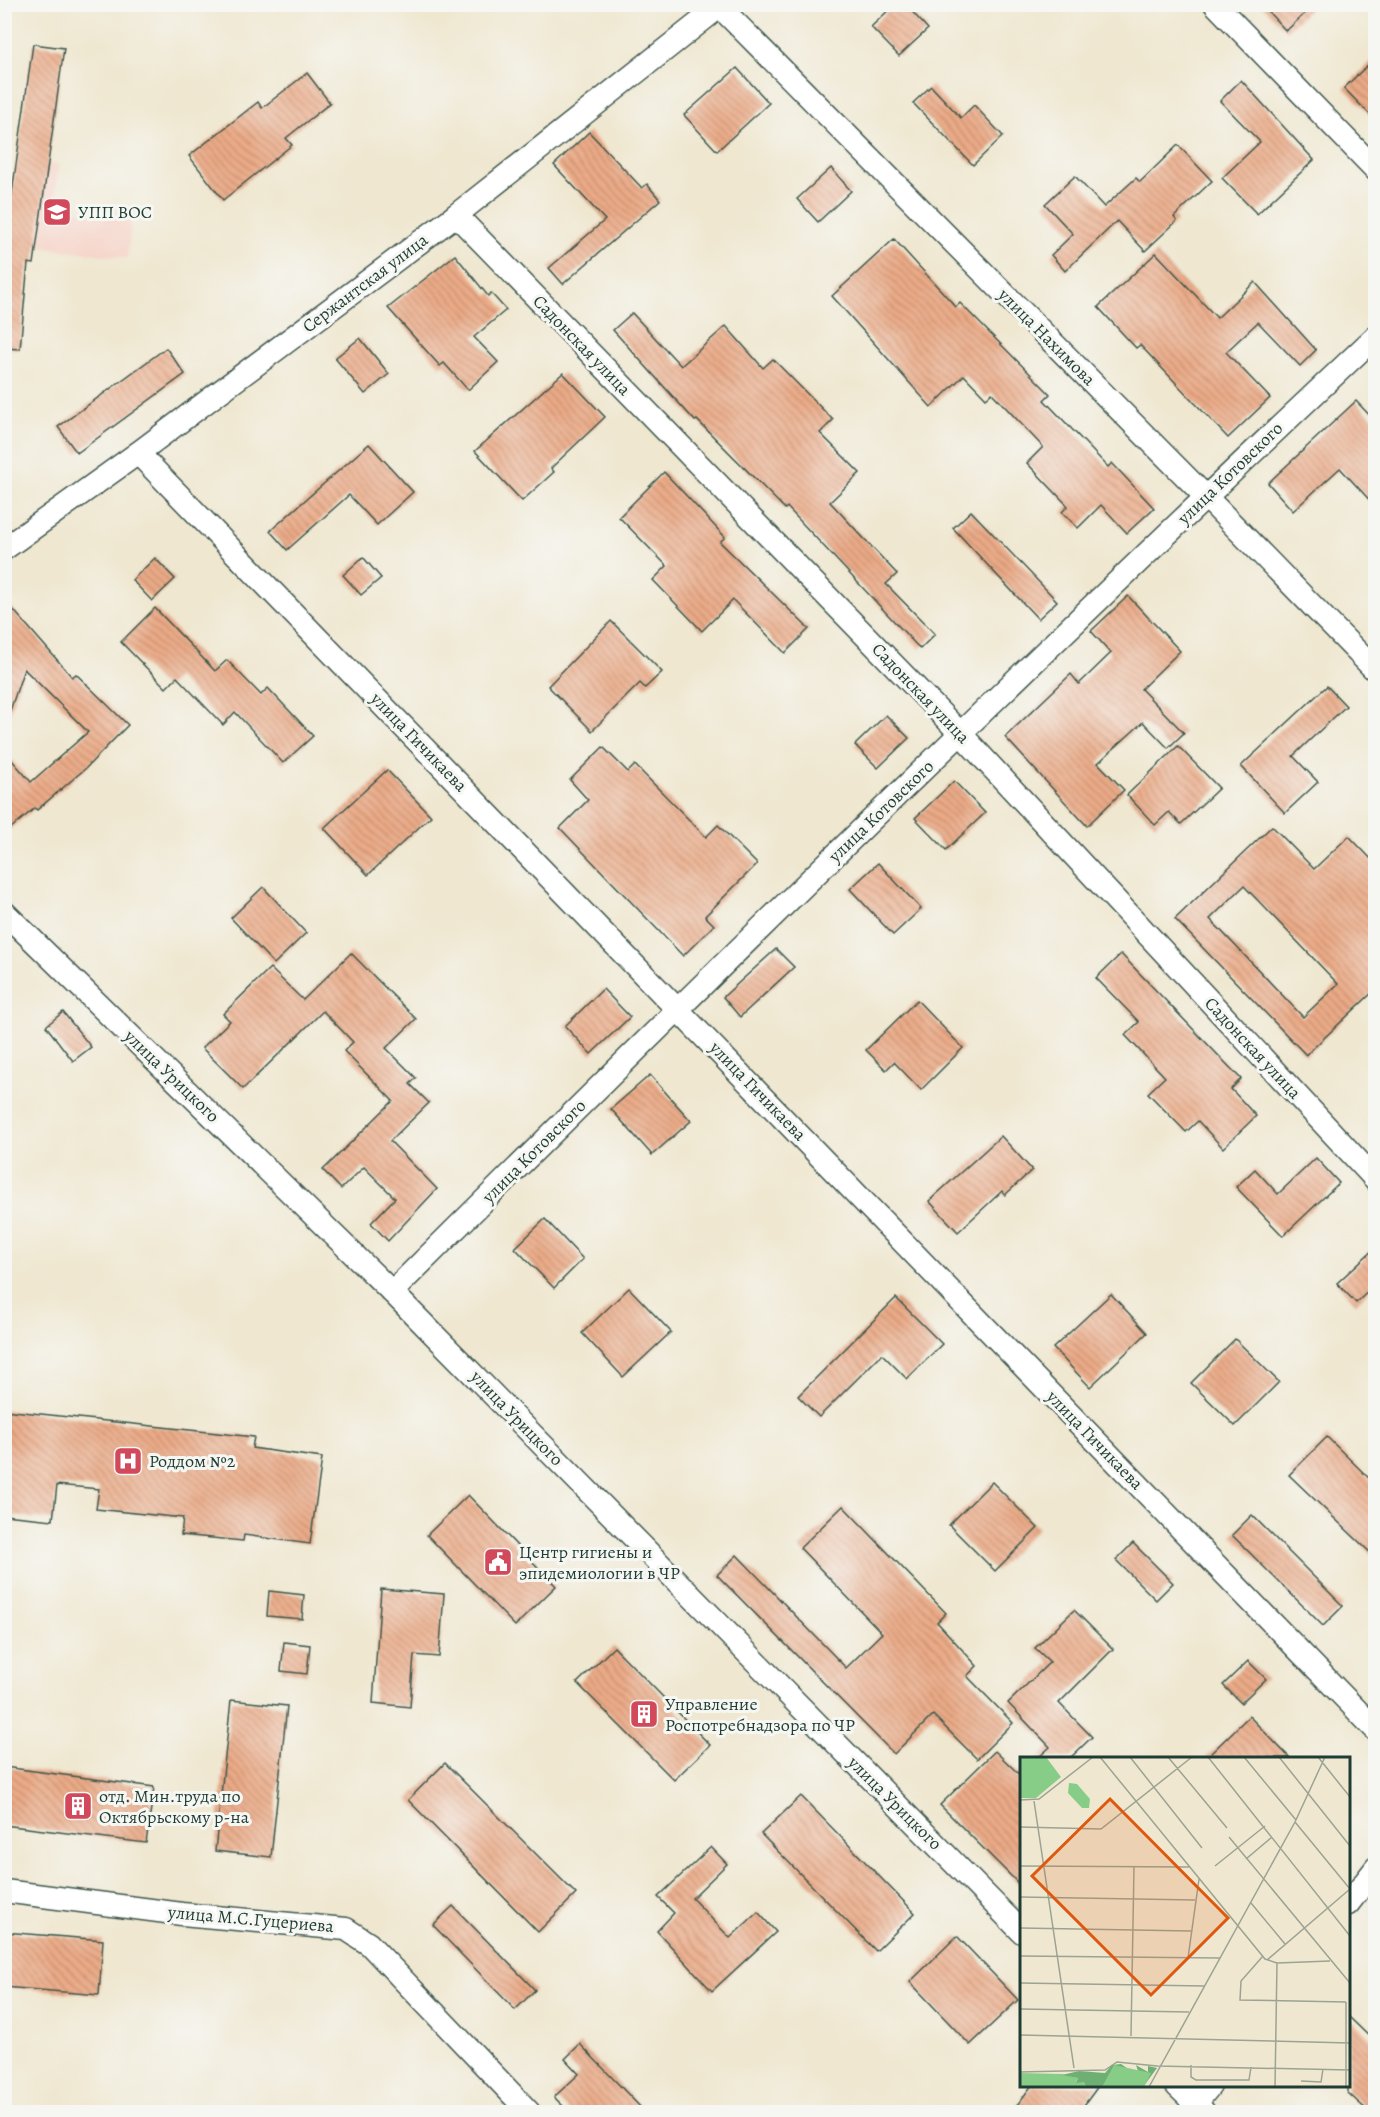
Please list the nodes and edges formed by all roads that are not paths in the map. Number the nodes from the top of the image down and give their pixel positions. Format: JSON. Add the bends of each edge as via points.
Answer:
{"nodes":[{"id":1,"x":1215,"y":4,"type":"edge"},
{"id":2,"x":718,"y":6,"type":"edge"},
{"id":3,"x":1376,"y":170,"type":"edge"},
{"id":4,"x":456,"y":215,"type":"junction"},
{"id":5,"x":1376,"y":336,"type":"edge"},
{"id":6,"x":138,"y":453,"type":"junction"},
{"id":7,"x":1205,"y":496,"type":"junction"},
{"id":8,"x":4,"y":549,"type":"edge"},
{"id":9,"x":1376,"y":671,"type":"edge"},
{"id":10,"x":961,"y":734,"type":"junction"},
{"id":11,"x":4,"y":912,"type":"edge"},
{"id":12,"x":678,"y":1008,"type":"junction"},
{"id":13,"x":1376,"y":1180,"type":"edge"},
{"id":14,"x":392,"y":1292,"type":"junction"},
{"id":15,"x":1376,"y":1730,"type":"edge"},
{"id":16,"x":1376,"y":1868,"type":"edge"},
{"id":17,"x":4,"y":1891,"type":"edge"},
{"id":18,"x":1350,"y":1901,"type":"edge"},
{"id":19,"x":1020,"y":1930,"type":"edge"},
{"id":20,"x":1179,"y":2087,"type":"edge"},
{"id":21,"x":1209,"y":2087,"type":"edge"},
{"id":22,"x":1196,"y":2110,"type":"edge"},
{"id":23,"x":529,"y":2112,"type":"edge"}],
"edges":[{"from":1,"to":3,"type":"street"},
{"from":2,"to":4,"type":"street","name":"Сержантская улица"},
{"from":2,"to":7,"type":"street","name":"улица Нахимова"},
{"from":4,"to":6,"type":"street","name":"Сержантская улица"},
{"from":4,"to":10,"type":"street","name":"Садонская улица"},
{"from":5,"to":7,"type":"street","name":"улица Котовского"},
{"from":6,"to":8,"type":"street","name":"Сержантская улица"},
{"from":6,"to":12,"type":"street","name":"улица Гичикаева"},
{"from":7,"to":9,"type":"street","name":"улица Нахимова"},
{"from":7,"to":10,"type":"street","name":"улица Котовского"},
{"from":10,"to":12,"type":"street","name":"улица Котовского"},
{"from":10,"to":13,"type":"street","name":"Садонская улица"},
{"from":11,"to":14,"type":"street","name":"улица Урицкого"},
{"from":12,"to":14,"type":"street","name":"улица Котовского"},
{"from":12,"to":15,"type":"street","name":"улица Гичикаева"},
{"from":14,"to":19,"type":"street","name":"улица Урицкого"},
{"from":16,"to":18,"type":"street"},
{"from":17,"to":23,"type":"street","name":"улица М.С.Гуцериева","via":[[182,1914],[346,1929],[369,1944]]},
{"from":20,"to":22,"type":"street"},
{"from":21,"to":22,"type":"street"}]}
